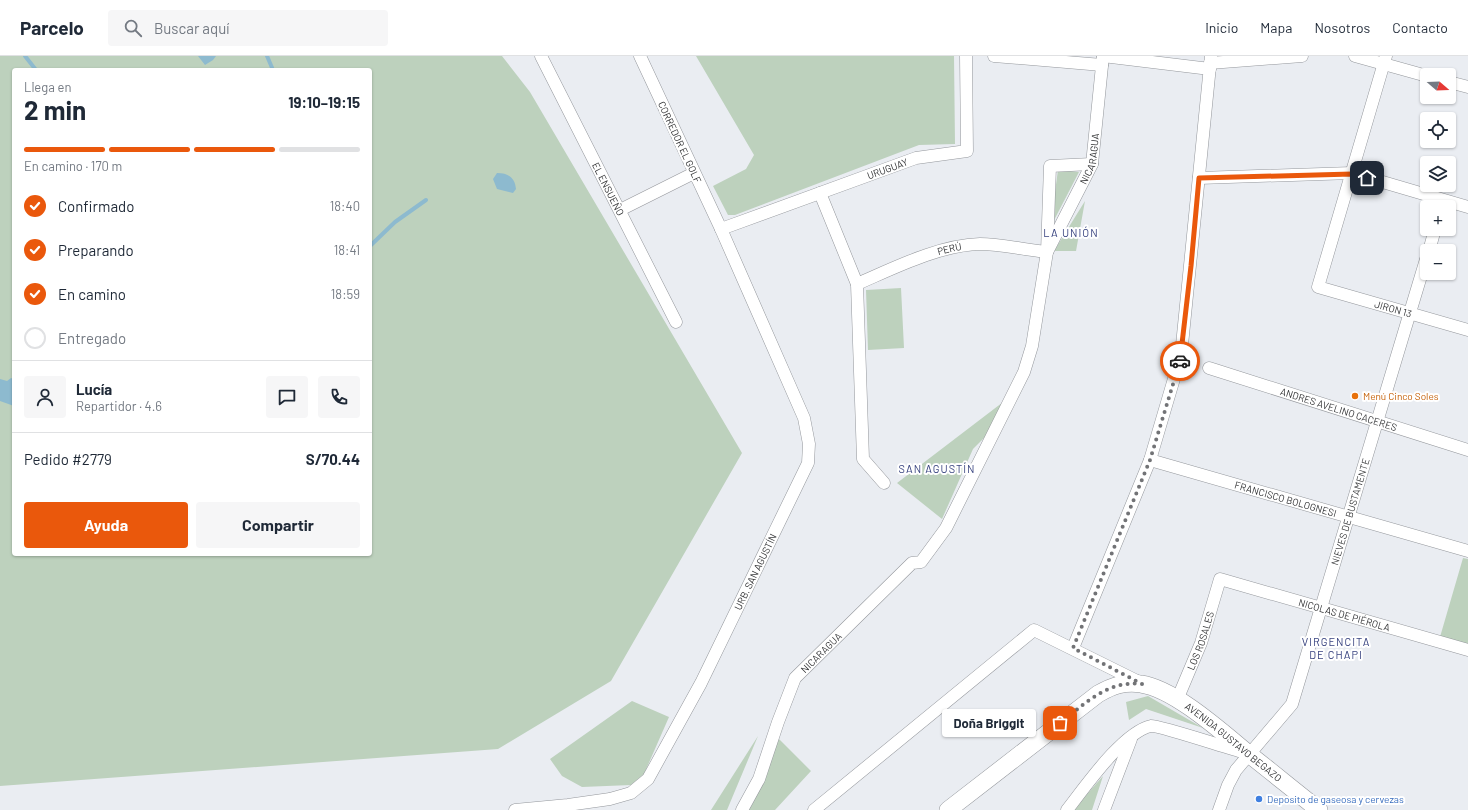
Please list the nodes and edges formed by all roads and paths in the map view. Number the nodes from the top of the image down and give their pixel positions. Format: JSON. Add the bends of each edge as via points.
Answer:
{"nodes":[{"id":1,"x":542,"y":56,"type":"edge"},
{"id":2,"x":640,"y":56,"type":"edge"},
{"id":3,"x":966,"y":56,"type":"edge"},
{"id":4,"x":994,"y":56,"type":"edge"},
{"id":5,"x":1302,"y":56,"type":"edge"},
{"id":6,"x":1355,"y":56,"type":"edge"},
{"id":7,"x":1103,"y":59,"type":"edge"},
{"id":8,"x":1385,"y":60,"type":"edge"},
{"id":9,"x":1210,"y":62,"type":"edge"},
{"id":10,"x":1420,"y":73,"type":"edge"},
{"id":11,"x":1456,"y":84,"type":"edge"},
{"id":12,"x":1468,"y":87,"type":"edge"},
{"id":13,"x":1092,"y":164,"type":"junction"},
{"id":14,"x":694,"y":173,"type":"junction"},
{"id":15,"x":1352,"y":174,"type":"junction"},
{"id":16,"x":1199,"y":178,"type":"junction"},
{"id":17,"x":820,"y":193,"type":"junction"},
{"id":18,"x":1431,"y":200,"type":"edge"},
{"id":19,"x":1456,"y":206,"type":"edge"},
{"id":20,"x":1468,"y":207,"type":"edge"},
{"id":21,"x":620,"y":210,"type":"junction"},
{"id":22,"x":721,"y":229,"type":"junction"},
{"id":23,"x":1047,"y":252,"type":"junction"},
{"id":24,"x":1420,"y":279,"type":"edge"},
{"id":25,"x":857,"y":284,"type":"junction"},
{"id":26,"x":1410,"y":313,"type":"junction"},
{"id":27,"x":676,"y":322,"type":"dead end"},
{"id":28,"x":1468,"y":330,"type":"edge"},
{"id":29,"x":1209,"y":368,"type":"dead end"},
{"id":30,"x":1377,"y":422,"type":"junction"},
{"id":31,"x":1468,"y":450,"type":"edge"},
{"id":32,"x":1150,"y":460,"type":"junction"},
{"id":33,"x":884,"y":484,"type":"dead end"},
{"id":34,"x":1348,"y":517,"type":"junction"},
{"id":35,"x":1468,"y":551,"type":"edge"},
{"id":36,"x":1220,"y":580,"type":"joint"},
{"id":37,"x":1321,"y":608,"type":"junction"},
{"id":38,"x":1073,"y":648,"type":"junction"},
{"id":39,"x":1468,"y":650,"type":"edge"},
{"id":40,"x":1142,"y":684,"type":"junction"},
{"id":41,"x":1177,"y":700,"type":"junction"},
{"id":42,"x":1132,"y":734,"type":"junction"},
{"id":43,"x":1250,"y":754,"type":"junction"},
{"id":44,"x":514,"y":810,"type":"edge"},
{"id":45,"x":742,"y":810,"type":"edge"},
{"id":46,"x":814,"y":810,"type":"edge"},
{"id":47,"x":948,"y":810,"type":"edge"},
{"id":48,"x":1067,"y":810,"type":"edge"},
{"id":49,"x":1104,"y":810,"type":"edge"},
{"id":50,"x":1219,"y":810,"type":"edge"},
{"id":51,"x":1319,"y":810,"type":"edge"}],
"edges":[{"from":1,"to":21,"type":"street","name":"EL ENSUEÑO"},
{"from":2,"to":14,"type":"street","name":"CORREDOR EL GOLF"},
{"from":3,"to":17,"type":"street","name":"URUGUAY","via":[[967,151],[916,158]]},
{"from":4,"to":7,"type":"street"},
{"from":5,"to":9,"type":"street"},
{"from":6,"to":8,"type":"street"},
{"from":7,"to":9,"type":"street"},
{"from":7,"to":13,"type":"street","name":"NICARAGUA"},
{"from":8,"to":10,"type":"street"},
{"from":8,"to":15,"type":"street"},
{"from":9,"to":16,"type":"street"},
{"from":11,"to":12,"type":"street"},
{"from":13,"to":23,"type":"street","name":"NICARAGUA"},
{"from":13,"to":23,"type":"street","via":[[1050,166]]},
{"from":14,"to":21,"type":"street"},
{"from":14,"to":22,"type":"street","name":"CORREDOR EL GOLF"},
{"from":15,"to":16,"type":"street"},
{"from":15,"to":18,"type":"street"},
{"from":15,"to":26,"type":"street","name":"JIRON 13","via":[[1318,287]]},
{"from":16,"to":32,"type":"street","via":[[1181,355]]},
{"from":17,"to":22,"type":"street","name":"URUGUAY"},
{"from":17,"to":25,"type":"street"},
{"from":19,"to":20,"type":"street"},
{"from":21,"to":27,"type":"street","name":"EL ENSUEÑO"},
{"from":22,"to":44,"type":"street","name":"URB. SAN AGUSTÍN","via":[[804,418],[809,444],[808,463],[701,683],[648,779],[631,792],[610,799]]},
{"from":23,"to":25,"type":"street","name":"PERÚ","via":[[979,244],[931,252]]},
{"from":23,"to":45,"type":"street","name":"NICARAGUA","via":[[1032,346],[1024,372],[946,528],[921,562],[912,563],[795,678],[759,778]]},
{"from":24,"to":26,"type":"street","name":"NIEVES DE BUSTAMENTE"},
{"from":25,"to":33,"type":"street","via":[[863,459]]},
{"from":26,"to":28,"type":"street","name":"JIRON 13"},
{"from":26,"to":30,"type":"street","name":"NIEVES DE BUSTAMENTE"},
{"from":29,"to":30,"type":"street","name":"ANDRES AVELINO CACERES"},
{"from":30,"to":31,"type":"street","name":"ANDRES AVELINO CACERES"},
{"from":30,"to":34,"type":"street","name":"NIEVES DE BUSTAMENTE"},
{"from":32,"to":34,"type":"street","name":"FRANCISCO BOLOGNESI"},
{"from":32,"to":38,"type":"street"},
{"from":34,"to":35,"type":"street","name":"FRANCISCO BOLOGNESI"},
{"from":34,"to":37,"type":"street","name":"NIEVES DE BUSTAMENTE"},
{"from":36,"to":37,"type":"street","name":"NICOLAS DE PIÉROLA"},
{"from":36,"to":41,"type":"street","name":"LOS ROSALES","via":[[1201,643]]},
{"from":37,"to":39,"type":"street","name":"NICOLAS DE PIÉROLA"},
{"from":37,"to":43,"type":"street","name":"NIEVES DE BUSTAMENTE","via":[[1292,704]]},
{"from":38,"to":40,"type":"street"},
{"from":38,"to":46,"type":"street","via":[[1034,630]]},
{"from":40,"to":41,"type":"street","name":"AVENIDA GUSTAVO BEGAZO","via":[[1152,686]]},
{"from":40,"to":47,"type":"street","via":[[1120,684],[1098,694]]},
{"from":41,"to":43,"type":"street","name":"AVENIDA GUSTAVO BEGAZO"},
{"from":42,"to":43,"type":"street","via":[[1152,726]]},
{"from":42,"to":48,"type":"street","via":[[1097,771]]},
{"from":42,"to":49,"type":"street"},
{"from":43,"to":50,"type":"street","name":"NIEVES DE BUSTAMENTE","via":[[1236,770]]},
{"from":43,"to":51,"type":"street","name":"AVENIDA GUSTAVO BEGAZO"}]}
